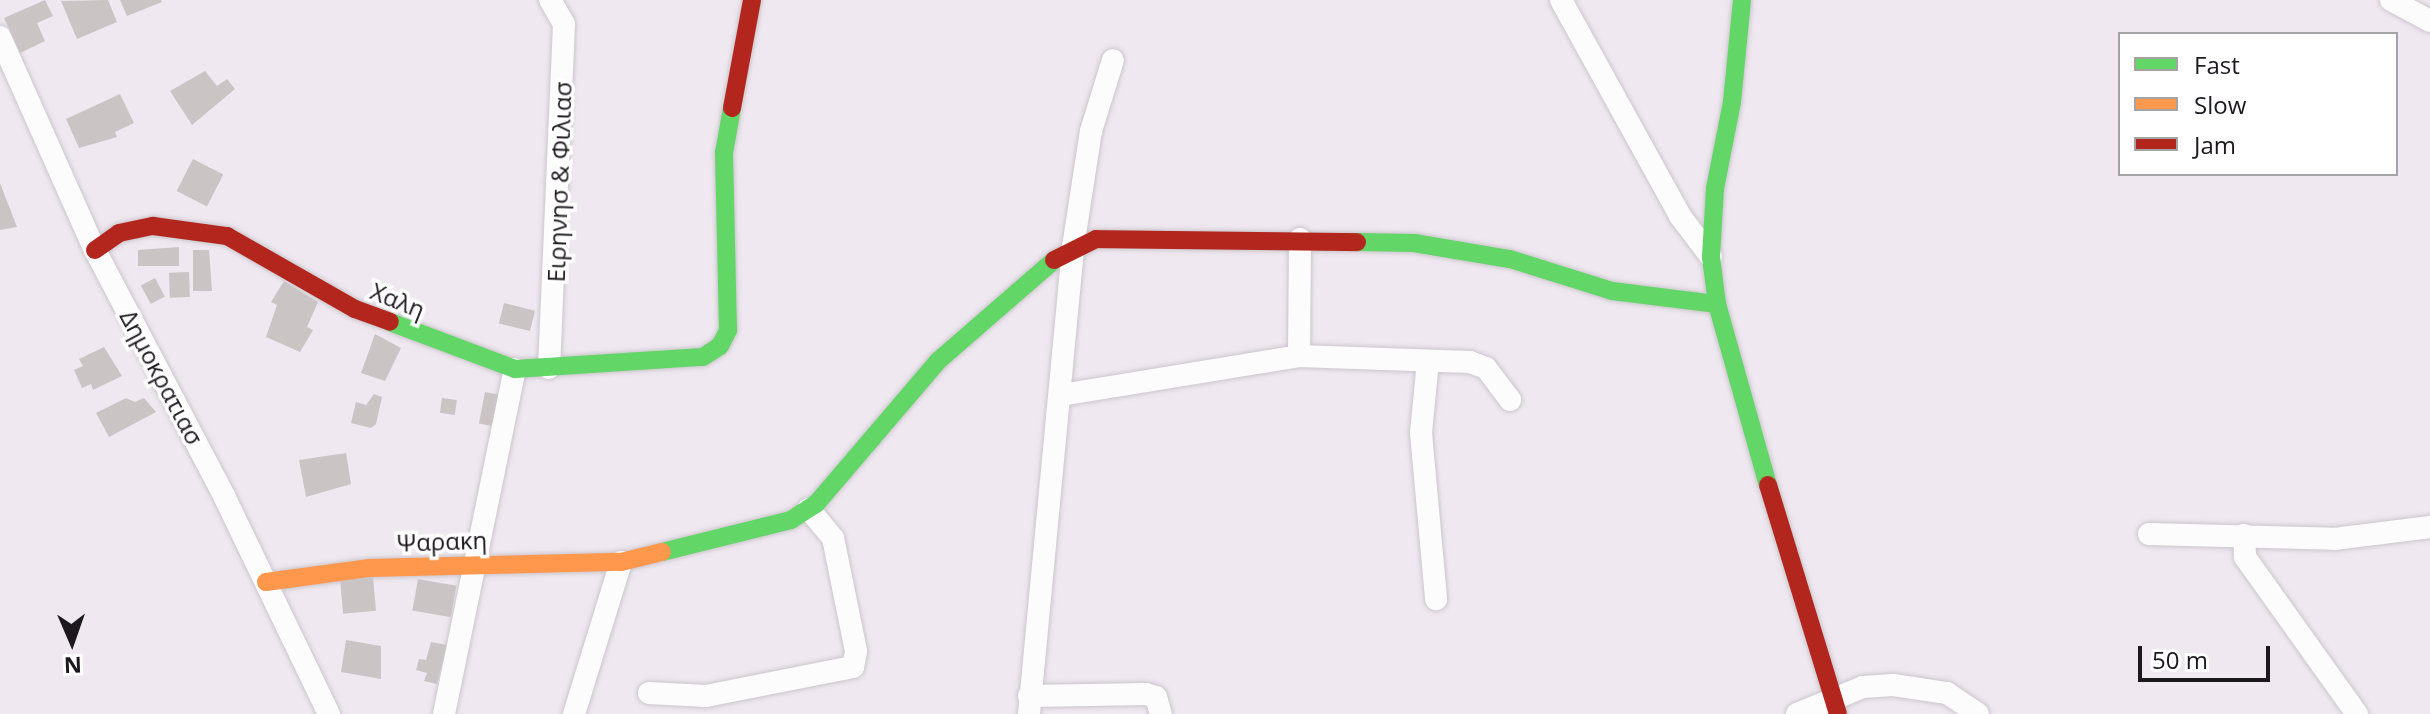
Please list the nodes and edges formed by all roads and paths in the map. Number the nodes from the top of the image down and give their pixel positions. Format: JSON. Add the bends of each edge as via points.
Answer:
{"nodes":[{"id":1,"x":550,"y":0,"type":"edge"},
{"id":2,"x":752,"y":0,"type":"edge"},
{"id":3,"x":1561,"y":0,"type":"edge"},
{"id":4,"x":1742,"y":0,"type":"edge"},
{"id":5,"x":2391,"y":0,"type":"edge"},
{"id":6,"x":2430,"y":21,"type":"edge"},
{"id":7,"x":0,"y":37,"type":"edge"},
{"id":8,"x":1113,"y":60,"type":"dead end"},
{"id":9,"x":1300,"y":239,"type":"junction"},
{"id":10,"x":1073,"y":247,"type":"junction"},
{"id":11,"x":95,"y":250,"type":"junction"},
{"id":12,"x":1711,"y":257,"type":"junction"},
{"id":13,"x":1717,"y":304,"type":"junction"},
{"id":14,"x":1299,"y":356,"type":"junction"},
{"id":15,"x":1428,"y":361,"type":"junction"},
{"id":16,"x":549,"y":368,"type":"junction"},
{"id":17,"x":515,"y":369,"type":"junction"},
{"id":18,"x":1061,"y":395,"type":"junction"},
{"id":19,"x":1510,"y":400,"type":"dead end"},
{"id":20,"x":809,"y":509,"type":"junction"},
{"id":21,"x":2430,"y":527,"type":"edge"},
{"id":22,"x":2149,"y":534,"type":"dead end"},
{"id":23,"x":2244,"y":535,"type":"junction"},
{"id":24,"x":621,"y":562,"type":"junction"},
{"id":25,"x":476,"y":563,"type":"junction"},
{"id":26,"x":266,"y":582,"type":"junction"},
{"id":27,"x":1436,"y":599,"type":"dead end"},
{"id":28,"x":649,"y":693,"type":"dead end"},
{"id":29,"x":1029,"y":705,"type":"edge"},
{"id":30,"x":1835,"y":706,"type":"edge"},
{"id":31,"x":321,"y":712,"type":"edge"},
{"id":32,"x":444,"y":714,"type":"edge"},
{"id":33,"x":574,"y":714,"type":"edge"},
{"id":34,"x":1161,"y":714,"type":"edge"},
{"id":35,"x":1797,"y":714,"type":"edge"},
{"id":36,"x":1978,"y":714,"type":"edge"},
{"id":37,"x":2357,"y":714,"type":"edge"}],
"edges":[{"from":1,"to":16,"type":"street","name":"Ειρηνησ & Φιλιασ","via":[[564,24]]},
{"from":2,"to":16,"type":"street","name":"Χαλη","via":[[724,153],[728,330],[720,346],[703,357]]},
{"from":3,"to":12,"type":"street","via":[[1680,216]]},
{"from":4,"to":12,"type":"street","via":[[1732,102],[1715,189]]},
{"from":5,"to":6,"type":"street"},
{"from":7,"to":11,"type":"street","name":"Δημοκρατιασ"},
{"from":8,"to":10,"type":"street","via":[[1091,131]]},
{"from":9,"to":10,"type":"street","via":[[1118,237]]},
{"from":9,"to":13,"type":"street","via":[[1414,243],[1510,259],[1612,291]]},
{"from":9,"to":14,"type":"street"},
{"from":10,"to":18,"type":"street"},
{"from":10,"to":20,"type":"street","via":[[938,361]]},
{"from":11,"to":17,"type":"street","name":"Χαλη","via":[[119,233],[153,226],[227,236],[355,309]]},
{"from":11,"to":26,"type":"street","name":"Δημοκρατιασ"},
{"from":12,"to":13,"type":"street"},
{"from":13,"to":30,"type":"street"},
{"from":14,"to":15,"type":"street"},
{"from":14,"to":18,"type":"street"},
{"from":15,"to":19,"type":"street","via":[[1486,368]]},
{"from":15,"to":27,"type":"street","via":[[1421,433]]},
{"from":16,"to":17,"type":"street","name":"Χαλη"},
{"from":17,"to":25,"type":"street"},
{"from":18,"to":29,"type":"street"},
{"from":20,"to":24,"type":"street","name":"Ψαρακη","via":[[791,520],[733,537]]},
{"from":20,"to":28,"type":"street","via":[[833,538],[856,651],[853,667],[706,696]]},
{"from":21,"to":23,"type":"street","via":[[2334,539]]},
{"from":22,"to":23,"type":"street"},
{"from":23,"to":37,"type":"street","via":[[2245,557]]},
{"from":24,"to":25,"type":"street","name":"Ψαρακη"},
{"from":24,"to":33,"type":"street"},
{"from":25,"to":26,"type":"street","name":"Ψαρακη","via":[[370,568]]},
{"from":25,"to":32,"type":"street"},
{"from":26,"to":31,"type":"street","name":"Δημοκρατιασ"},
{"from":29,"to":34,"type":"street","via":[[1146,694],[1156,697]]},
{"from":30,"to":35,"type":"street"},
{"from":30,"to":36,"type":"street","via":[[1863,687],[1926,687],[1947,693]]}]}
